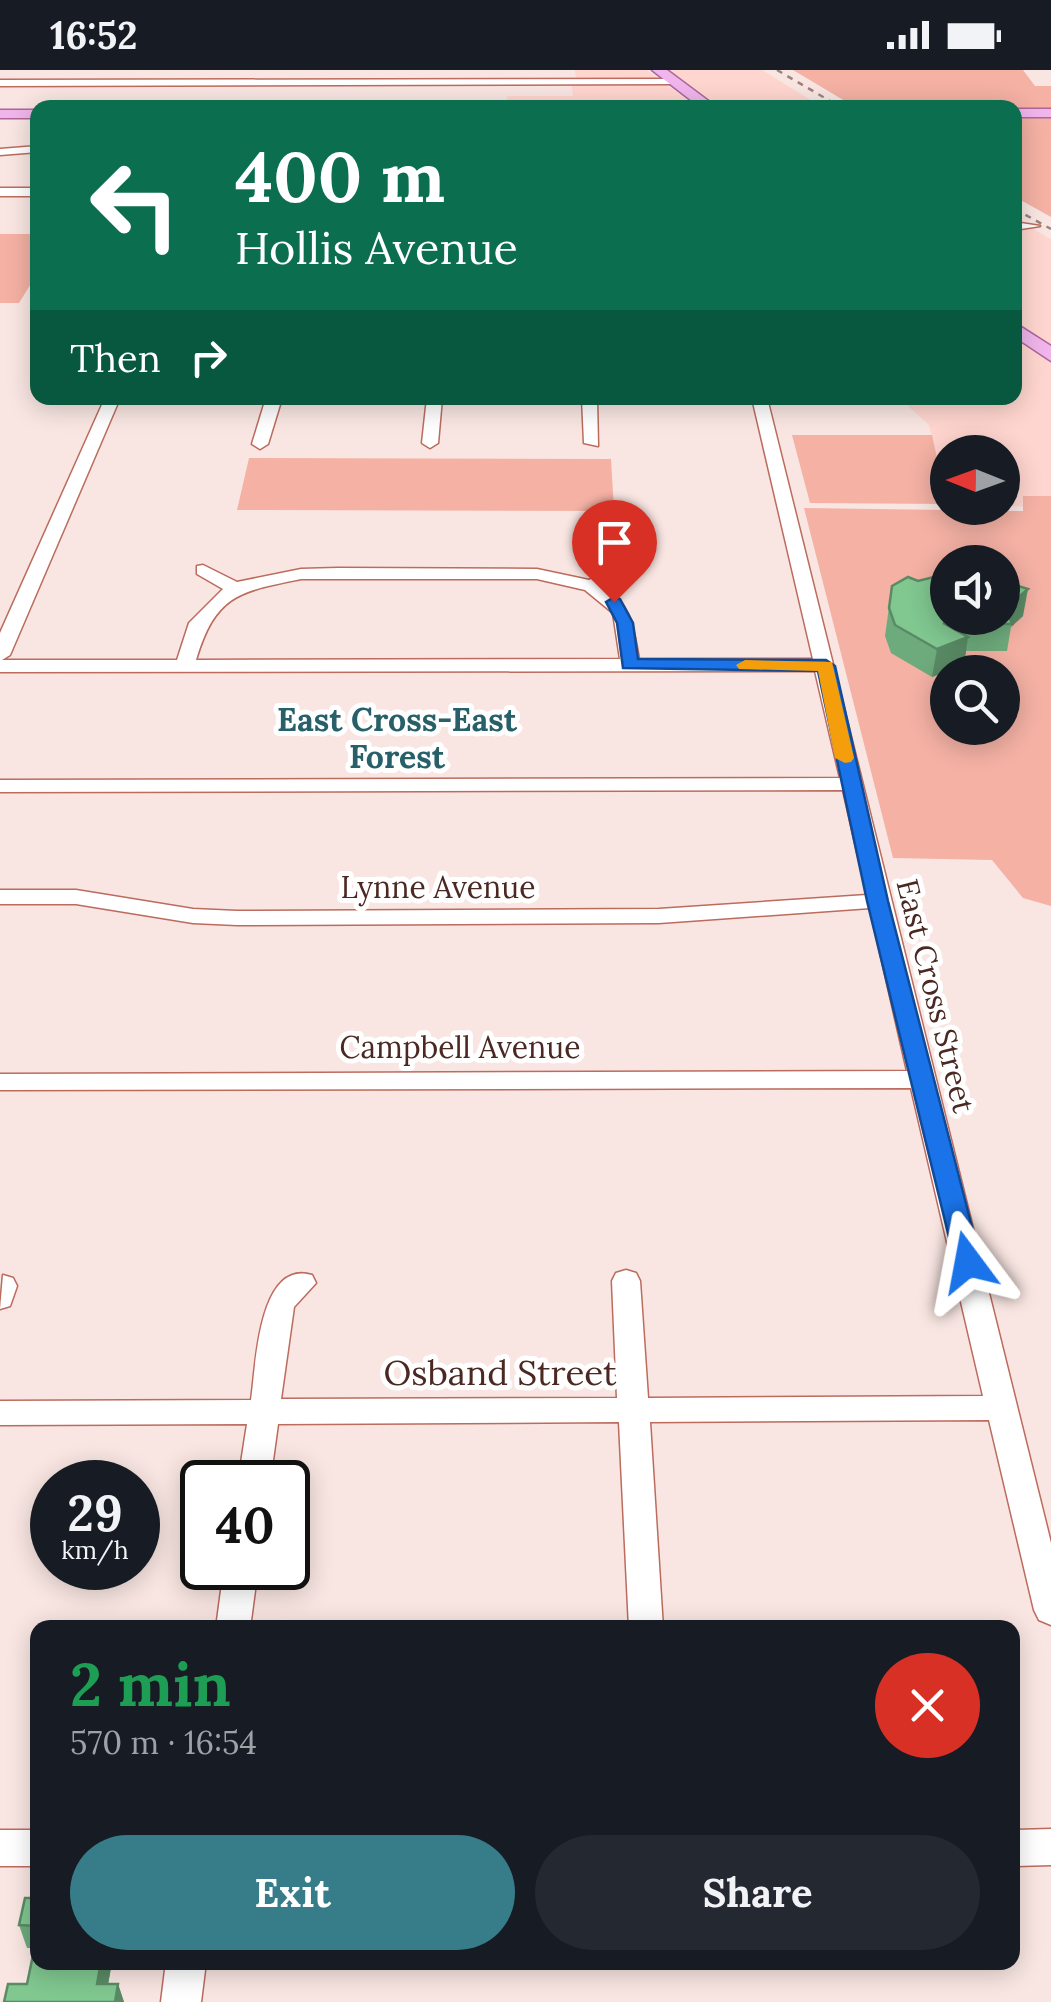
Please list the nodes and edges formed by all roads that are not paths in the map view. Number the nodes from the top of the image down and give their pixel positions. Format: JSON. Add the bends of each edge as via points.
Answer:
{"nodes":[{"id":1,"x":31,"y":70,"type":"edge"},
{"id":2,"x":250,"y":70,"type":"edge"},
{"id":3,"x":660,"y":70,"type":"edge"},
{"id":4,"x":447,"y":76,"type":"edge"},
{"id":5,"x":674,"y":80,"type":"junction"},
{"id":6,"x":245,"y":82,"type":"junction"},
{"id":7,"x":0,"y":83,"type":"edge"},
{"id":8,"x":17,"y":88,"type":"junction"},
{"id":9,"x":240,"y":95,"type":"dead end"},
{"id":10,"x":701,"y":100,"type":"edge"},
{"id":11,"x":1022,"y":113,"type":"edge"},
{"id":12,"x":1051,"y":113,"type":"edge"},
{"id":13,"x":0,"y":114,"type":"edge"},
{"id":14,"x":30,"y":114,"type":"edge"},
{"id":15,"x":30,"y":152,"type":"edge"},
{"id":16,"x":0,"y":153,"type":"edge"},
{"id":17,"x":0,"y":192,"type":"edge"},
{"id":18,"x":30,"y":192,"type":"edge"},
{"id":19,"x":1022,"y":226,"type":"edge"},
{"id":20,"x":1034,"y":226,"type":"dead end"},
{"id":21,"x":1022,"y":333,"type":"edge"},
{"id":22,"x":1051,"y":355,"type":"edge"},
{"id":23,"x":109,"y":405,"type":"edge"},
{"id":24,"x":272,"y":405,"type":"edge"},
{"id":25,"x":433,"y":405,"type":"edge"},
{"id":26,"x":589,"y":405,"type":"edge"},
{"id":27,"x":762,"y":405,"type":"edge"},
{"id":28,"x":592,"y":442,"type":"dead end"},
{"id":29,"x":430,"y":443,"type":"dead end"},
{"id":30,"x":260,"y":444,"type":"dead end"},
{"id":31,"x":628,"y":568,"type":"dead end"},
{"id":32,"x":203,"y":570,"type":"dead end"},
{"id":33,"x":591,"y":586,"type":"junction"},
{"id":34,"x":234,"y":588,"type":"junction"},
{"id":35,"x":0,"y":655,"type":"edge"},
{"id":36,"x":630,"y":664,"type":"junction"},
{"id":37,"x":0,"y":666,"type":"edge"},
{"id":38,"x":185,"y":666,"type":"junction"},
{"id":39,"x":826,"y":666,"type":"junction"},
{"id":40,"x":850,"y":784,"type":"junction"},
{"id":41,"x":0,"y":786,"type":"edge"},
{"id":42,"x":0,"y":897,"type":"edge"},
{"id":43,"x":877,"y":901,"type":"junction"},
{"id":44,"x":920,"y":1079,"type":"junction"},
{"id":45,"x":0,"y":1082,"type":"edge"},
{"id":46,"x":626,"y":1281,"type":"dead end"},
{"id":47,"x":302,"y":1283,"type":"dead end"},
{"id":48,"x":1001,"y":1408,"type":"junction"},
{"id":49,"x":634,"y":1410,"type":"junction"},
{"id":50,"x":264,"y":1411,"type":"junction"},
{"id":51,"x":0,"y":1413,"type":"edge"},
{"id":52,"x":257,"y":1460,"type":"edge"},
{"id":53,"x":238,"y":1590,"type":"edge"},
{"id":54,"x":1051,"y":1610,"type":"edge"},
{"id":55,"x":234,"y":1620,"type":"edge"},
{"id":56,"x":646,"y":1620,"type":"edge"},
{"id":57,"x":1051,"y":1847,"type":"edge"},
{"id":58,"x":0,"y":1848,"type":"edge"},
{"id":59,"x":30,"y":1848,"type":"edge"},
{"id":60,"x":1020,"y":1848,"type":"edge"},
{"id":61,"x":185,"y":1970,"type":"edge"},
{"id":62,"x":181,"y":2002,"type":"edge"}],
"edges":[{"from":1,"to":8,"type":"street"},
{"from":2,"to":6,"type":"street"},
{"from":3,"to":5,"type":"main road"},
{"from":4,"to":5,"type":"street"},
{"from":4,"to":6,"type":"street"},
{"from":5,"to":10,"type":"main road"},
{"from":6,"to":8,"type":"street"},
{"from":6,"to":9,"type":"street"},
{"from":7,"to":8,"type":"street"},
{"from":11,"to":12,"type":"main road"},
{"from":13,"to":14,"type":"main road"},
{"from":15,"to":16,"type":"street"},
{"from":17,"to":18,"type":"street"},
{"from":19,"to":20,"type":"street"},
{"from":21,"to":22,"type":"main road"},
{"from":23,"to":35,"type":"street"},
{"from":24,"to":30,"type":"street"},
{"from":25,"to":29,"type":"street"},
{"from":26,"to":28,"type":"street"},
{"from":27,"to":39,"type":"street","name":"East Cross Street"},
{"from":31,"to":33,"type":"street"},
{"from":32,"to":34,"type":"street"},
{"from":33,"to":34,"type":"street","via":[[537,574],[338,573]]},
{"from":33,"to":36,"type":"street","via":[[622,613]]},
{"from":34,"to":38,"type":"street","via":[[198,623]]},
{"from":36,"to":38,"type":"street"},
{"from":36,"to":39,"type":"street"},
{"from":37,"to":38,"type":"street"},
{"from":39,"to":40,"type":"street","name":"East Cross Street"},
{"from":40,"to":41,"type":"street"},
{"from":40,"to":43,"type":"street","name":"East Cross Street"},
{"from":42,"to":43,"type":"street","name":"Lynne Avenue","via":[[76,897],[237,918],[658,916]]},
{"from":43,"to":44,"type":"street","name":"East Cross Street"},
{"from":44,"to":45,"type":"street","name":"Campbell Avenue"},
{"from":44,"to":48,"type":"street","name":"East Cross Street"},
{"from":46,"to":49,"type":"street"},
{"from":47,"to":50,"type":"street","via":[[280,1303]]},
{"from":48,"to":49,"type":"street","name":"Osband Street"},
{"from":48,"to":54,"type":"street","name":"East Cross Street"},
{"from":49,"to":50,"type":"street","name":"Osband Street"},
{"from":49,"to":56,"type":"street"},
{"from":50,"to":51,"type":"street","name":"Osband Street"},
{"from":50,"to":52,"type":"street"},
{"from":53,"to":55,"type":"street"},
{"from":57,"to":60,"type":"street"},
{"from":58,"to":59,"type":"street"},
{"from":61,"to":62,"type":"street"}]}
